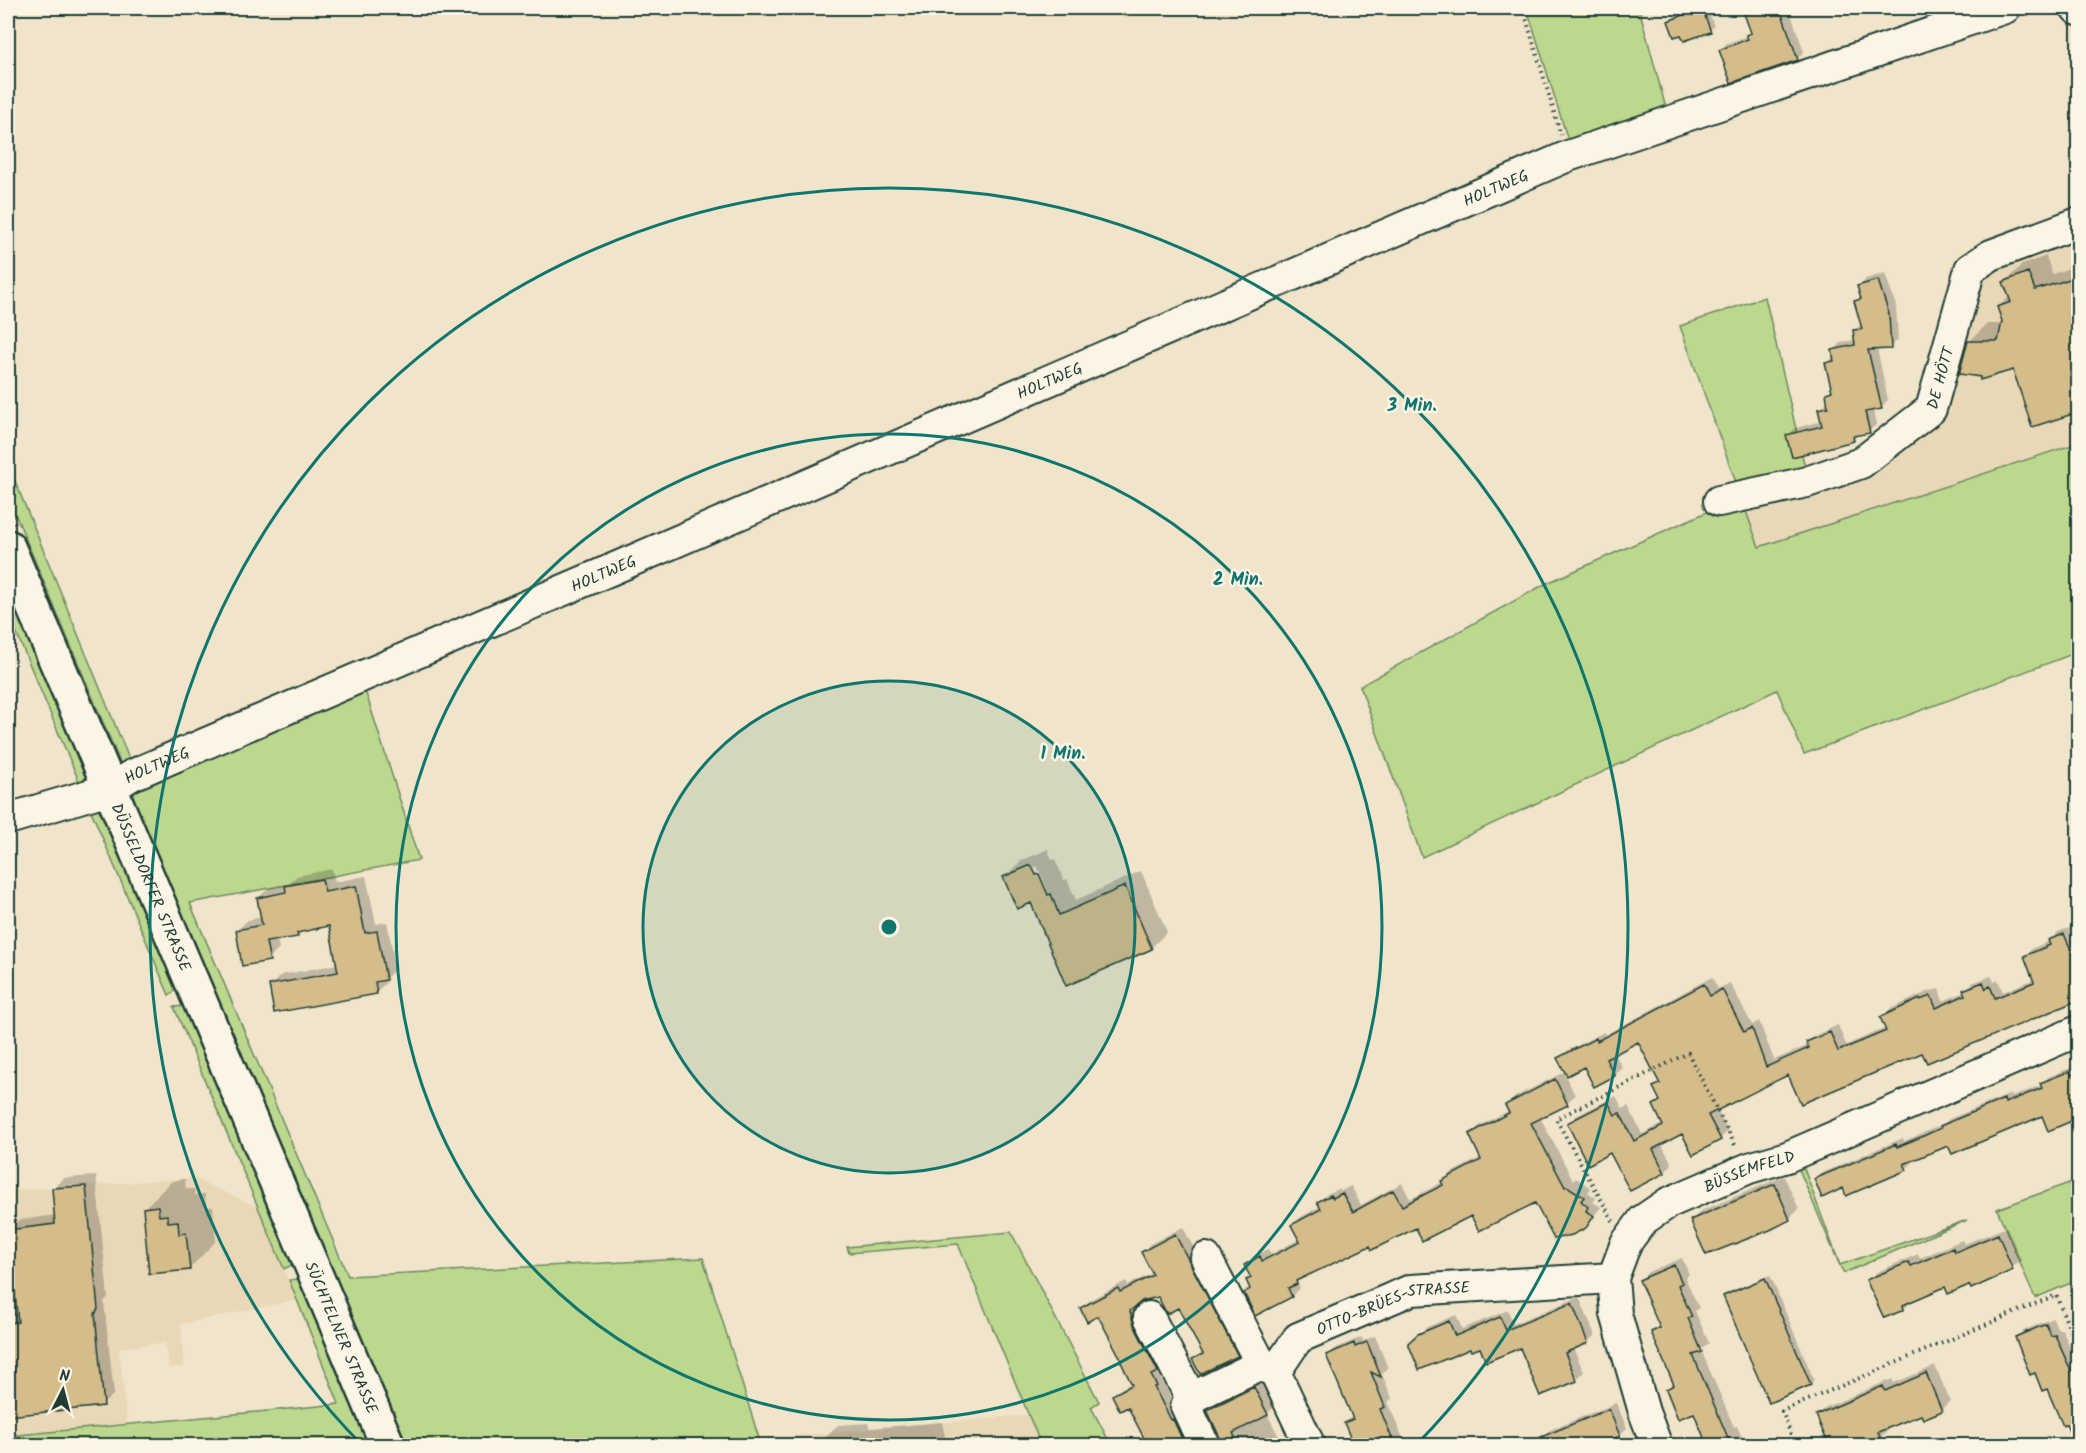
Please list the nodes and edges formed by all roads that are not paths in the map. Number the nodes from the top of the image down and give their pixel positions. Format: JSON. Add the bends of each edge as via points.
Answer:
{"nodes":[{"id":1,"x":2005,"y":8,"type":"edge"},
{"id":2,"x":2079,"y":223,"type":"edge"},
{"id":3,"x":1719,"y":501,"type":"dead end"},
{"id":4,"x":8,"y":547,"type":"edge"},
{"id":5,"x":109,"y":789,"type":"junction"},
{"id":6,"x":8,"y":819,"type":"edge"},
{"id":7,"x":2079,"y":1031,"type":"edge"},
{"id":8,"x":296,"y":1228,"type":"joint"},
{"id":9,"x":1206,"y":1258,"type":"dead end"},
{"id":10,"x":1613,"y":1278,"type":"junction"},
{"id":11,"x":1149,"y":1317,"type":"dead end"},
{"id":12,"x":1269,"y":1369,"type":"junction"},
{"id":13,"x":1191,"y":1398,"type":"junction"},
{"id":14,"x":1204,"y":1445,"type":"edge"},
{"id":15,"x":388,"y":1446,"type":"edge"},
{"id":16,"x":1310,"y":1446,"type":"edge"},
{"id":17,"x":1657,"y":1446,"type":"edge"}],
"edges":[{"from":1,"to":5,"type":"street","name":"HOLTWEG","via":[[1568,156],[132,775]]},
{"from":2,"to":3,"type":"street","name":"DE HÖTT","via":[[1991,255],[1970,269],[1931,409],[1861,463],[1807,482]]},
{"from":4,"to":5,"type":"main road","name":"DÜSSELDORFER STRASSE"},
{"from":5,"to":6,"type":"street","name":"HOLTWEG"},
{"from":5,"to":8,"type":"main road","name":"DÜSSELDORFER STRASSE"},
{"from":7,"to":10,"type":"street","name":"BÜSSEMFELD","via":[[1787,1157],[1749,1168],[1668,1203],[1643,1220],[1626,1243]]},
{"from":8,"to":15,"type":"main road","name":"SÜCHTELNER STRASSE"},
{"from":9,"to":12,"type":"street"},
{"from":10,"to":12,"type":"street","name":"OTTO-BRÜES-STRASSE","via":[[1411,1290],[1298,1338]]},
{"from":10,"to":17,"type":"street","name":"BÜSSEMFELD","via":[[1616,1314]]},
{"from":11,"to":13,"type":"street"},
{"from":12,"to":13,"type":"street","via":[[1252,1368]]},
{"from":12,"to":16,"type":"street"},
{"from":13,"to":14,"type":"street","via":[[1186,1406]]}]}
